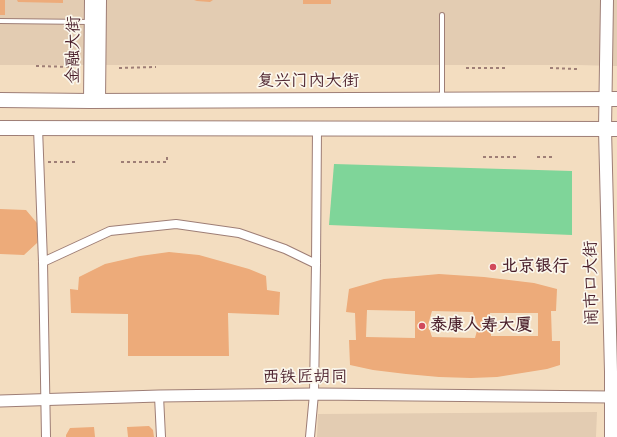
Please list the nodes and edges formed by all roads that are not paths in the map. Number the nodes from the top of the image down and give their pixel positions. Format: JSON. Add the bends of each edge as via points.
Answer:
{"nodes":[{"id":1,"x":91,"y":0,"type":"edge"},
{"id":2,"x":100,"y":0,"type":"edge"},
{"id":3,"x":607,"y":0,"type":"edge"},
{"id":4,"x":442,"y":15,"type":"dead end"},
{"id":5,"x":0,"y":21,"type":"edge"},
{"id":6,"x":91,"y":22,"type":"junction"},
{"id":7,"x":0,"y":100,"type":"edge"},
{"id":8,"x":442,"y":100,"type":"junction"},
{"id":9,"x":611,"y":100,"type":"edge"},
{"id":10,"x":94,"y":101,"type":"junction"},
{"id":11,"x":0,"y":128,"type":"edge"},
{"id":12,"x":38,"y":128,"type":"junction"},
{"id":13,"x":317,"y":129,"type":"junction"},
{"id":14,"x":611,"y":129,"type":"edge"},
{"id":15,"x":44,"y":262,"type":"junction"},
{"id":16,"x":316,"y":264,"type":"junction"},
{"id":17,"x":314,"y":394,"type":"junction"},
{"id":18,"x":159,"y":396,"type":"junction"},
{"id":19,"x":611,"y":397,"type":"junction"},
{"id":20,"x":45,"y":399,"type":"junction"},
{"id":21,"x":0,"y":401,"type":"edge"},
{"id":22,"x":46,"y":437,"type":"edge"},
{"id":23,"x":161,"y":437,"type":"edge"},
{"id":24,"x":310,"y":437,"type":"edge"},
{"id":25,"x":612,"y":437,"type":"edge"}],
"edges":[{"from":1,"to":6,"type":"main road","name":"金融大街"},
{"from":2,"to":10,"type":"main road"},
{"from":3,"to":9,"type":"main road","name":"闹市口大街"},
{"from":4,"to":8,"type":"lane"},
{"from":5,"to":6,"type":"lane"},
{"from":6,"to":10,"type":"main road","name":"金融大街"},
{"from":7,"to":10,"type":"highway","name":"复兴门内大街"},
{"from":8,"to":9,"type":"highway","name":"复兴门内大街"},
{"from":8,"to":10,"type":"highway","name":"复兴门内大街"},
{"from":9,"to":14,"type":"main road","name":"闹市口大街"},
{"from":11,"to":12,"type":"highway"},
{"from":12,"to":13,"type":"highway"},
{"from":12,"to":15,"type":"street"},
{"from":13,"to":14,"type":"highway"},
{"from":13,"to":16,"type":"street"},
{"from":14,"to":19,"type":"main road","name":"闹市口大街"},
{"from":15,"to":16,"type":"street","via":[[110,231],[176,224],[239,233],[285,249]]},
{"from":15,"to":20,"type":"street"},
{"from":16,"to":17,"type":"street"},
{"from":17,"to":18,"type":"street","name":"西铁匠胡同"},
{"from":17,"to":19,"type":"street","name":"西铁匠胡同"},
{"from":17,"to":24,"type":"street"},
{"from":18,"to":20,"type":"street","name":"西铁匠胡同"},
{"from":18,"to":23,"type":"street"},
{"from":19,"to":25,"type":"main road","name":"闹市口大街"},
{"from":20,"to":21,"type":"street","name":"西铁匠胡同"},
{"from":20,"to":22,"type":"street"}]}
